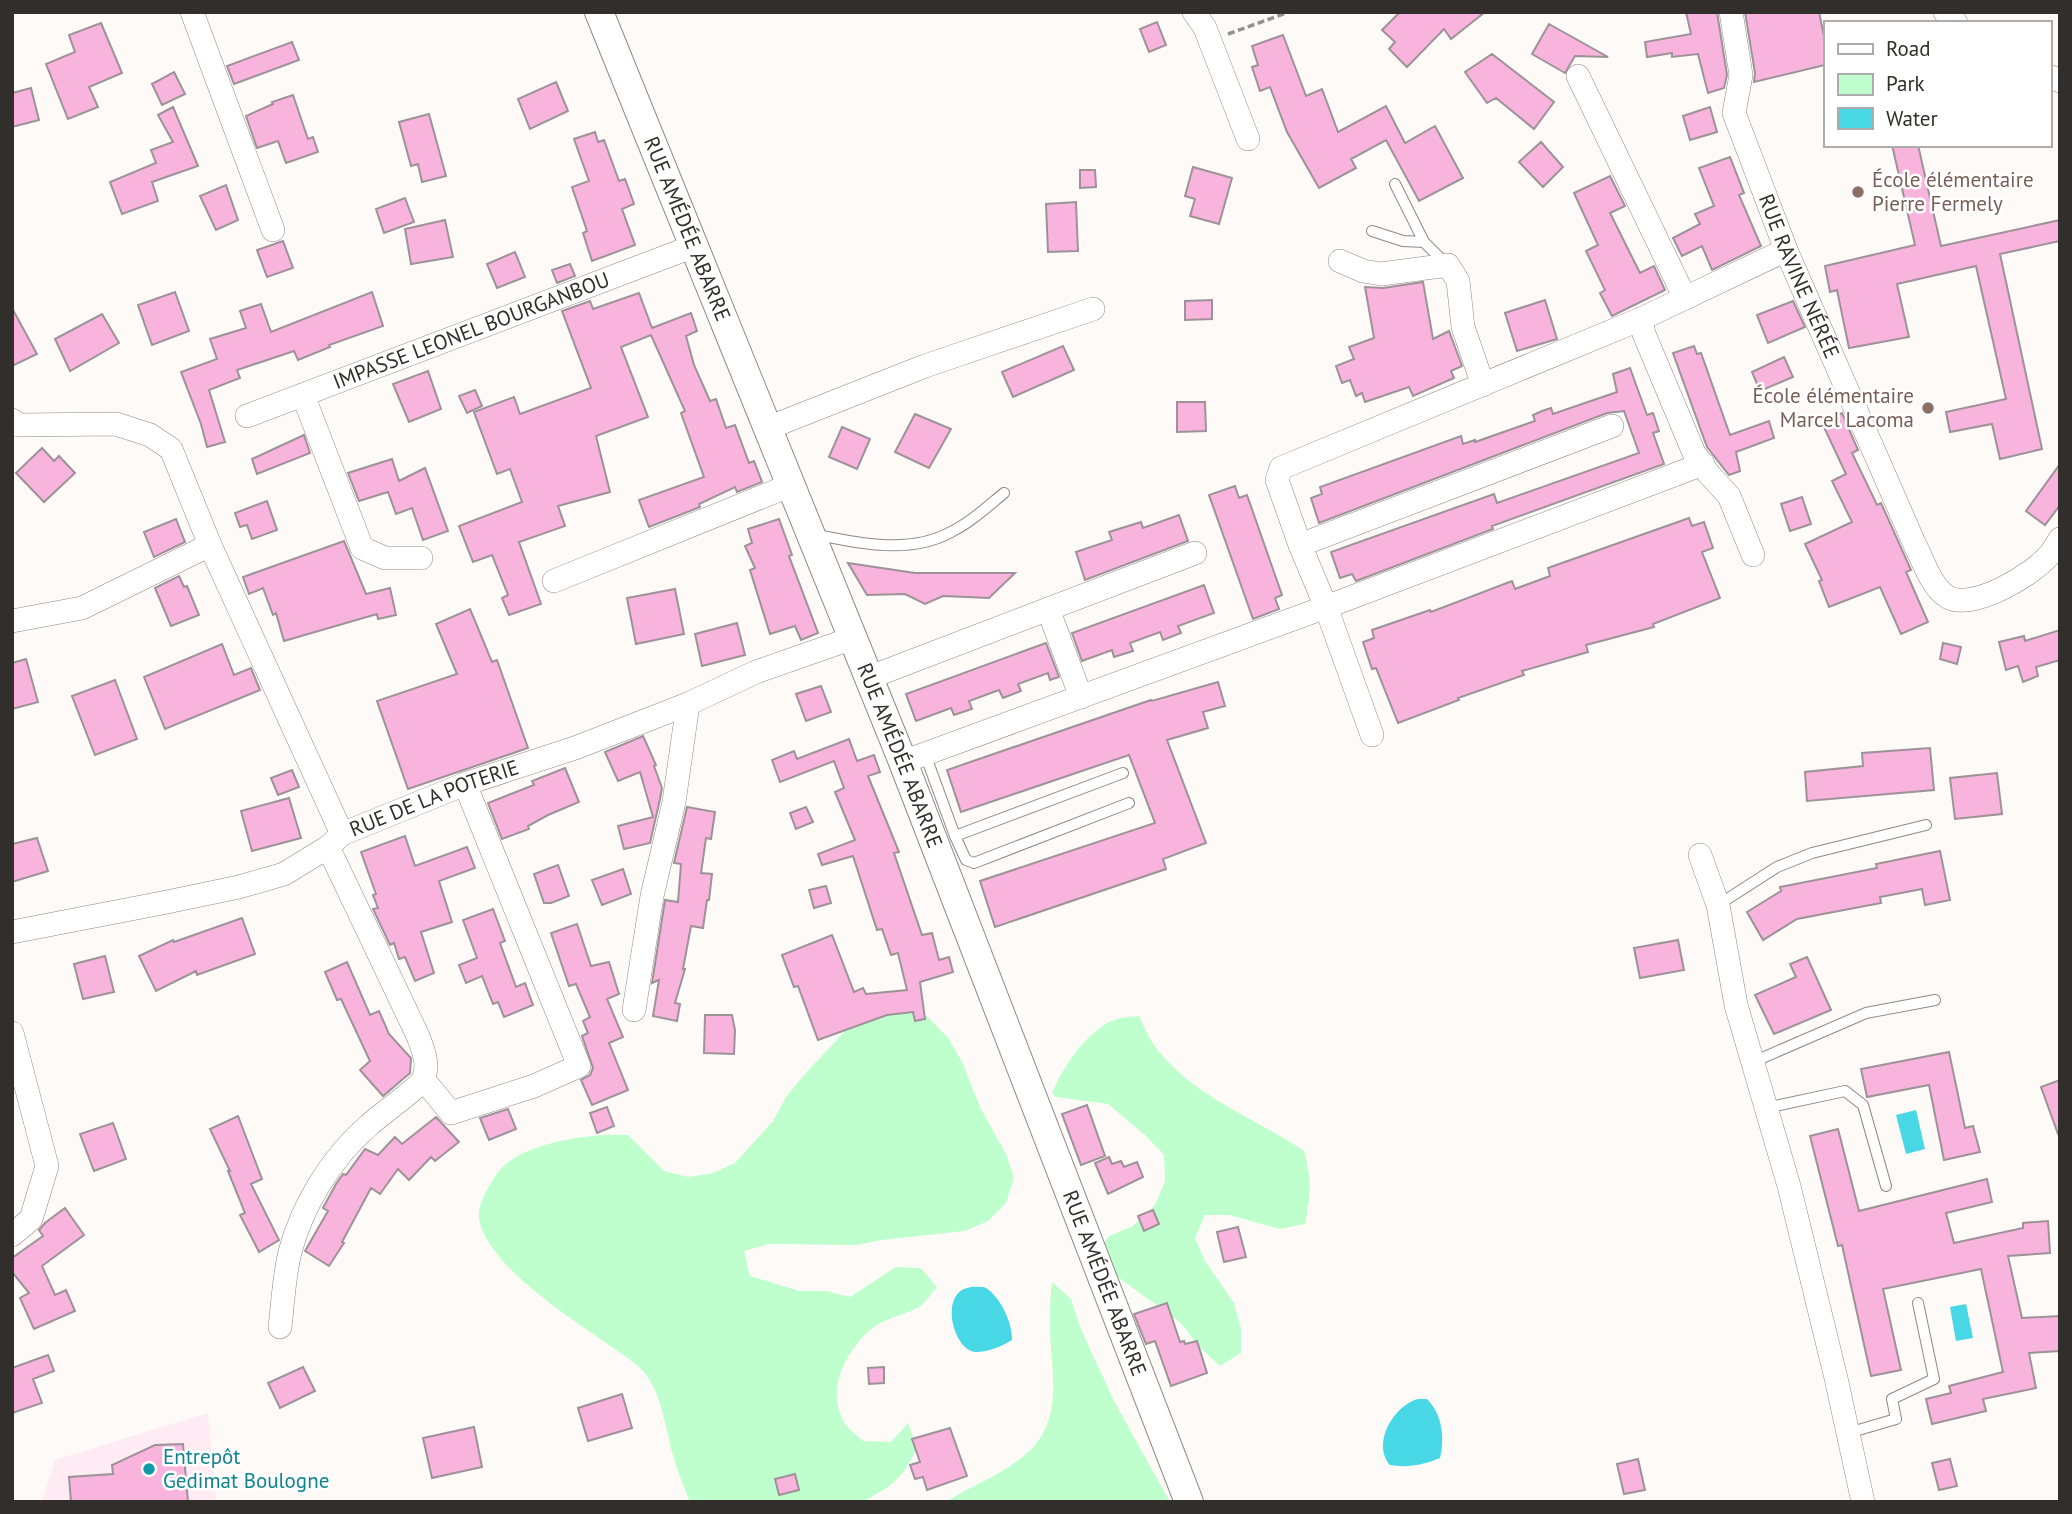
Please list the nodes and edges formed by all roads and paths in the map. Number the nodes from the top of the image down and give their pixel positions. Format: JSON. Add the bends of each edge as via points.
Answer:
{"nodes":[{"id":1,"x":191,"y":12,"type":"edge"},
{"id":2,"x":599,"y":12,"type":"edge"},
{"id":3,"x":1194,"y":12,"type":"edge"},
{"id":4,"x":1289,"y":12,"type":"edge"},
{"id":5,"x":1731,"y":12,"type":"edge"},
{"id":6,"x":1210,"y":41,"type":"junction"},
{"id":7,"x":1578,"y":76,"type":"dead end"},
{"id":8,"x":1248,"y":139,"type":"dead end"},
{"id":9,"x":1395,"y":184,"type":"dead end"},
{"id":10,"x":273,"y":230,"type":"dead end"},
{"id":11,"x":1371,"y":231,"type":"dead end"},
{"id":12,"x":1424,"y":242,"type":"junction"},
{"id":13,"x":694,"y":246,"type":"junction"},
{"id":14,"x":1786,"y":250,"type":"junction"},
{"id":15,"x":1340,"y":261,"type":"dead end"},
{"id":16,"x":1448,"y":265,"type":"junction"},
{"id":17,"x":1685,"y":298,"type":"junction"},
{"id":18,"x":1093,"y":309,"type":"dead end"},
{"id":19,"x":1641,"y":319,"type":"junction"},
{"id":20,"x":1483,"y":385,"type":"junction"},
{"id":21,"x":303,"y":394,"type":"junction"},
{"id":22,"x":247,"y":416,"type":"dead end"},
{"id":23,"x":12,"y":420,"type":"edge"},
{"id":24,"x":1612,"y":426,"type":"dead end"},
{"id":25,"x":768,"y":428,"type":"junction"},
{"id":26,"x":1703,"y":464,"type":"junction"},
{"id":27,"x":790,"y":485,"type":"junction"},
{"id":28,"x":1004,"y":493,"type":"dead end"},
{"id":29,"x":810,"y":534,"type":"junction"},
{"id":30,"x":2060,"y":539,"type":"edge"},
{"id":31,"x":210,"y":545,"type":"junction"},
{"id":32,"x":1300,"y":545,"type":"junction"},
{"id":33,"x":1195,"y":553,"type":"dead end"},
{"id":34,"x":1753,"y":555,"type":"dead end"},
{"id":35,"x":421,"y":558,"type":"dead end"},
{"id":36,"x":554,"y":581,"type":"dead end"},
{"id":37,"x":1326,"y":607,"type":"junction"},
{"id":38,"x":1048,"y":609,"type":"junction"},
{"id":39,"x":12,"y":621,"type":"edge"},
{"id":40,"x":853,"y":638,"type":"junction"},
{"id":41,"x":868,"y":678,"type":"junction"},
{"id":42,"x":1081,"y":697,"type":"junction"},
{"id":43,"x":688,"y":704,"type":"junction"},
{"id":44,"x":1372,"y":735,"type":"dead end"},
{"id":45,"x":914,"y":758,"type":"junction"},
{"id":46,"x":1123,"y":773,"type":"dead end"},
{"id":47,"x":465,"y":785,"type":"junction"},
{"id":48,"x":1129,"y":803,"type":"dead end"},
{"id":49,"x":1926,"y":825,"type":"dead end"},
{"id":50,"x":955,"y":836,"type":"junction"},
{"id":51,"x":335,"y":841,"type":"junction"},
{"id":52,"x":1700,"y":855,"type":"dead end"},
{"id":53,"x":1718,"y":905,"type":"junction"},
{"id":54,"x":12,"y":932,"type":"edge"},
{"id":55,"x":1935,"y":1000,"type":"dead end"},
{"id":56,"x":634,"y":1010,"type":"dead end"},
{"id":57,"x":12,"y":1033,"type":"edge"},
{"id":58,"x":1753,"y":1062,"type":"junction"},
{"id":59,"x":424,"y":1080,"type":"junction"},
{"id":60,"x":1766,"y":1108,"type":"junction"},
{"id":61,"x":1886,"y":1186,"type":"dead end"},
{"id":62,"x":12,"y":1235,"type":"edge"},
{"id":63,"x":1918,"y":1303,"type":"dead end"},
{"id":64,"x":280,"y":1327,"type":"dead end"},
{"id":65,"x":1848,"y":1433,"type":"junction"},
{"id":66,"x":1189,"y":1502,"type":"edge"},
{"id":67,"x":1863,"y":1502,"type":"edge"}],
"edges":[{"from":1,"to":10,"type":"street"},
{"from":2,"to":13,"type":"street","name":"RUE AMÉDÉE ABARRE"},
{"from":3,"to":6,"type":"street"},
{"from":4,"to":6,"type":"path"},
{"from":5,"to":14,"type":"street","name":"RUE RAVINE NÉRÉE","via":[[1741,75],[1734,113]]},
{"from":6,"to":8,"type":"street"},
{"from":7,"to":17,"type":"street"},
{"from":9,"to":12,"type":"lane"},
{"from":11,"to":12,"type":"lane"},
{"from":12,"to":16,"type":"lane"},
{"from":13,"to":21,"type":"street","name":"IMPASSE LEONEL BOURGANBOU"},
{"from":13,"to":25,"type":"street","name":"RUE AMÉDÉE ABARRE"},
{"from":14,"to":17,"type":"street"},
{"from":14,"to":30,"type":"street","name":"RUE RAVINE NÉRÉE","via":[[1915,545],[1944,595],[1958,601],[1979,598],[2019,579],[2050,555]]},
{"from":15,"to":16,"type":"street","via":[[1381,274]]},
{"from":16,"to":20,"type":"street","via":[[1458,281],[1463,327]]},
{"from":17,"to":19,"type":"street"},
{"from":18,"to":25,"type":"street","via":[[925,366]]},
{"from":19,"to":20,"type":"street"},
{"from":19,"to":26,"type":"street","via":[[1684,431]]},
{"from":20,"to":32,"type":"street","via":[[1282,468],[1277,480]]},
{"from":21,"to":22,"type":"street","name":"IMPASSE LEONEL BOURGANBOU"},
{"from":21,"to":35,"type":"street","via":[[362,548],[385,558]]},
{"from":23,"to":31,"type":"street","via":[[18,425],[116,424],[150,435],[171,449]]},
{"from":24,"to":32,"type":"street"},
{"from":25,"to":27,"type":"street","name":"RUE AMÉDÉE ABARRE"},
{"from":26,"to":34,"type":"street","via":[[1728,496]]},
{"from":26,"to":37,"type":"street"},
{"from":27,"to":29,"type":"street","name":"RUE AMÉDÉE ABARRE"},
{"from":27,"to":36,"type":"street"},
{"from":28,"to":29,"type":"lane","via":[[949,534],[911,544],[883,546]]},
{"from":29,"to":40,"type":"street","name":"RUE AMÉDÉE ABARRE"},
{"from":31,"to":39,"type":"street","via":[[82,608]]},
{"from":31,"to":51,"type":"street"},
{"from":32,"to":37,"type":"street"},
{"from":33,"to":38,"type":"street"},
{"from":37,"to":42,"type":"street"},
{"from":37,"to":44,"type":"street"},
{"from":38,"to":41,"type":"street"},
{"from":38,"to":42,"type":"street"},
{"from":40,"to":41,"type":"street","name":"RUE AMÉDÉE ABARRE"},
{"from":40,"to":43,"type":"street","name":"RUE DE LA POTERIE","via":[[755,672]]},
{"from":41,"to":45,"type":"street","name":"RUE AMÉDÉE ABARRE"},
{"from":42,"to":45,"type":"street"},
{"from":43,"to":47,"type":"street","name":"RUE DE LA POTERIE"},
{"from":43,"to":56,"type":"street"},
{"from":45,"to":50,"type":"lane"},
{"from":45,"to":66,"type":"street","name":"RUE AMÉDÉE ABARRE"},
{"from":46,"to":50,"type":"lane"},
{"from":47,"to":51,"type":"street","name":"RUE DE LA POTERIE"},
{"from":47,"to":59,"type":"street","via":[[579,1066],[451,1113]]},
{"from":48,"to":50,"type":"lane","via":[[974,863],[966,860]]},
{"from":49,"to":53,"type":"lane","via":[[1812,853],[1777,867]]},
{"from":51,"to":54,"type":"street","name":"RUE DE LA POTERIE","via":[[284,874],[239,887]]},
{"from":51,"to":59,"type":"street","via":[[418,1036],[427,1063]]},
{"from":52,"to":53,"type":"street"},
{"from":53,"to":58,"type":"street","via":[[1736,1005]]},
{"from":55,"to":58,"type":"lane","via":[[1866,1013]]},
{"from":57,"to":62,"type":"street","via":[[47,1166],[31,1219]]},
{"from":58,"to":60,"type":"street"},
{"from":59,"to":64,"type":"street","via":[[365,1128],[312,1196],[290,1253]]},
{"from":60,"to":61,"type":"lane","via":[[1845,1091],[1863,1105]]},
{"from":60,"to":65,"type":"street"},
{"from":63,"to":65,"type":"lane","via":[[1934,1379],[1892,1399],[1896,1419]]},
{"from":65,"to":67,"type":"street"}]}
